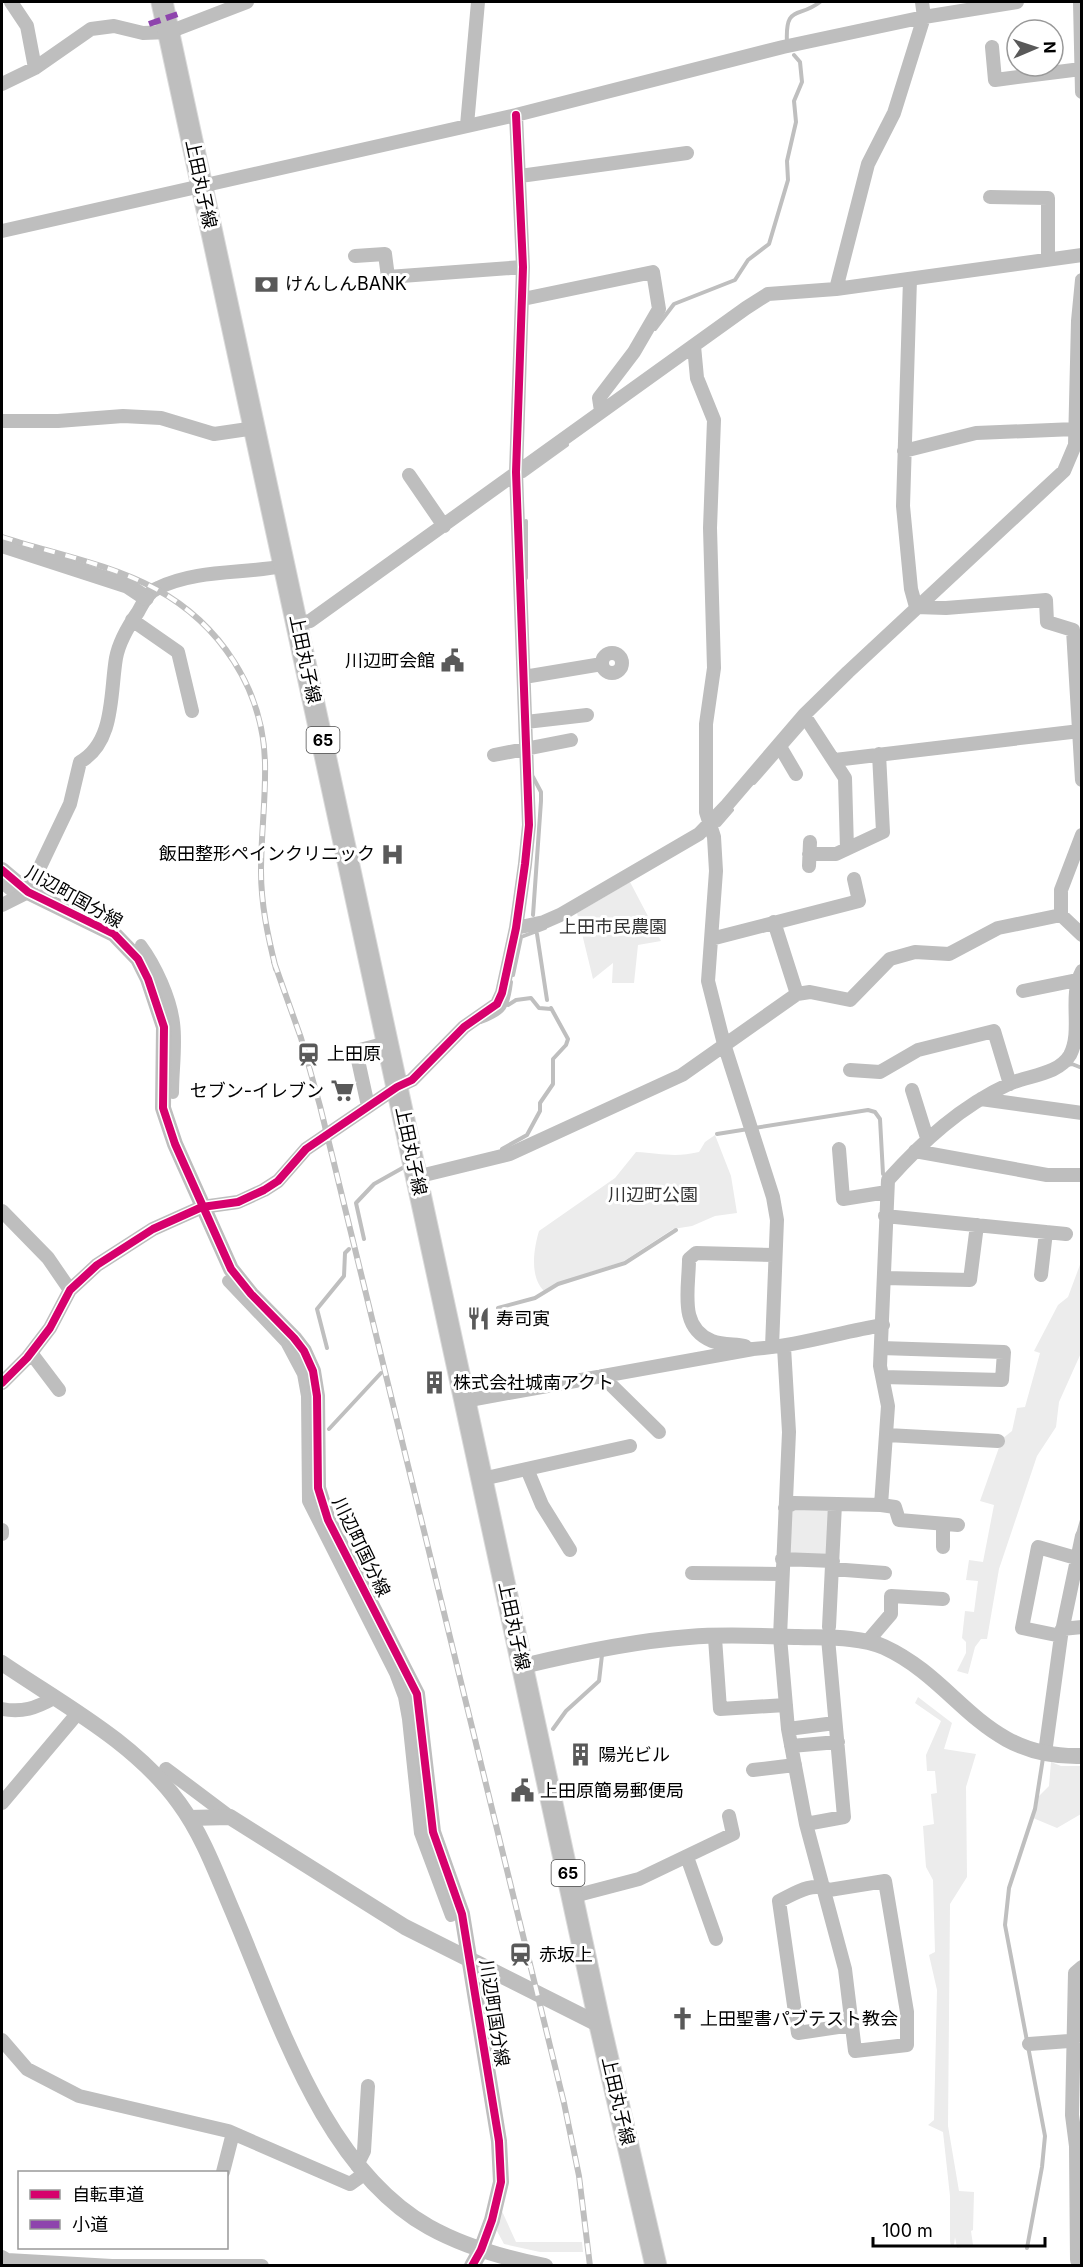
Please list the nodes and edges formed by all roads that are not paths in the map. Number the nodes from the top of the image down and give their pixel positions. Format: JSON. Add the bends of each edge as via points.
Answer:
{"nodes":[{"id":1,"x":11,"y":2,"type":"edge"},
{"id":2,"x":162,"y":2,"type":"edge"},
{"id":3,"x":247,"y":2,"type":"edge"},
{"id":4,"x":478,"y":2,"type":"edge"},
{"id":5,"x":922,"y":2,"type":"edge"},
{"id":6,"x":1017,"y":2,"type":"edge"},
{"id":7,"x":1080,"y":2,"type":"edge"},
{"id":8,"x":924,"y":17,"type":"junction"},
{"id":9,"x":169,"y":32,"type":"junction"},
{"id":10,"x":992,"y":47,"type":"dead end"},
{"id":11,"x":36,"y":68,"type":"junction"},
{"id":12,"x":1081,"y":69,"type":"edge"},
{"id":13,"x":2,"y":84,"type":"edge"},
{"id":14,"x":1082,"y":92,"type":"edge"},
{"id":15,"x":516,"y":115,"type":"junction"},
{"id":16,"x":468,"y":125,"type":"junction"},
{"id":17,"x":687,"y":153,"type":"dead end"},
{"id":18,"x":520,"y":176,"type":"junction"},
{"id":19,"x":201,"y":188,"type":"junction"},
{"id":20,"x":990,"y":197,"type":"dead end"},
{"id":21,"x":2,"y":231,"type":"edge"},
{"id":22,"x":1082,"y":255,"type":"edge"},
{"id":23,"x":355,"y":256,"type":"dead end"},
{"id":24,"x":1048,"y":259,"type":"junction"},
{"id":25,"x":523,"y":267,"type":"junction"},
{"id":26,"x":910,"y":279,"type":"junction"},
{"id":27,"x":1082,"y":280,"type":"edge"},
{"id":28,"x":836,"y":289,"type":"junction"},
{"id":29,"x":523,"y":299,"type":"junction"},
{"id":30,"x":1080,"y":321,"type":"edge"},
{"id":31,"x":694,"y":346,"type":"junction"},
{"id":32,"x":602,"y":411,"type":"junction"},
{"id":33,"x":2,"y":421,"type":"edge"},
{"id":34,"x":255,"y":428,"type":"junction"},
{"id":35,"x":1075,"y":429,"type":"junction"},
{"id":36,"x":1078,"y":444,"type":"edge"},
{"id":37,"x":904,"y":451,"type":"junction"},
{"id":38,"x":516,"y":472,"type":"junction"},
{"id":39,"x":409,"y":475,"type":"dead end"},
{"id":40,"x":444,"y":526,"type":"junction"},
{"id":41,"x":2,"y":545,"type":"edge"},
{"id":42,"x":284,"y":566,"type":"junction"},
{"id":43,"x":146,"y":598,"type":"junction"},
{"id":44,"x":916,"y":607,"type":"junction"},
{"id":45,"x":132,"y":620,"type":"junction"},
{"id":46,"x":298,"y":623,"type":"junction"},
{"id":47,"x":1077,"y":628,"type":"edge"},
{"id":48,"x":602,"y":664,"type":"dead end"},
{"id":49,"x":528,"y":676,"type":"junction"},
{"id":50,"x":192,"y":711,"type":"dead end"},
{"id":51,"x":804,"y":715,"type":"junction"},
{"id":52,"x":587,"y":716,"type":"dead end"},
{"id":53,"x":526,"y":722,"type":"junction"},
{"id":54,"x":1080,"y":731,"type":"junction"},
{"id":55,"x":571,"y":740,"type":"dead end"},
{"id":56,"x":779,"y":745,"type":"junction"},
{"id":57,"x":526,"y":747,"type":"junction"},
{"id":58,"x":879,"y":754,"type":"junction"},
{"id":59,"x":494,"y":755,"type":"dead end"},
{"id":60,"x":835,"y":760,"type":"junction"},
{"id":61,"x":796,"y":774,"type":"dead end"},
{"id":62,"x":1082,"y":780,"type":"edge"},
{"id":63,"x":709,"y":825,"type":"junction"},
{"id":64,"x":1081,"y":836,"type":"edge"},
{"id":65,"x":847,"y":849,"type":"junction"},
{"id":66,"x":809,"y":854,"type":"dead end"},
{"id":67,"x":2,"y":870,"type":"edge"},
{"id":68,"x":854,"y":879,"type":"dead end"},
{"id":69,"x":28,"y":892,"type":"junction"},
{"id":70,"x":2,"y":905,"type":"edge"},
{"id":71,"x":1062,"y":915,"type":"junction"},
{"id":72,"x":774,"y":922,"type":"junction"},
{"id":73,"x":516,"y":928,"type":"junction"},
{"id":74,"x":1082,"y":935,"type":"edge"},
{"id":75,"x":711,"y":939,"type":"junction"},
{"id":76,"x":1079,"y":975,"type":"edge"},
{"id":77,"x":1023,"y":991,"type":"dead end"},
{"id":78,"x":797,"y":994,"type":"junction"},
{"id":79,"x":387,"y":1043,"type":"junction"},
{"id":80,"x":724,"y":1044,"type":"junction"},
{"id":81,"x":850,"y":1070,"type":"dead end"},
{"id":82,"x":1010,"y":1084,"type":"junction"},
{"id":83,"x":397,"y":1087,"type":"junction"},
{"id":84,"x":912,"y":1090,"type":"dead end"},
{"id":85,"x":981,"y":1099,"type":"junction"},
{"id":86,"x":368,"y":1106,"type":"junction"},
{"id":87,"x":1082,"y":1113,"type":"edge"},
{"id":88,"x":927,"y":1138,"type":"junction"},
{"id":89,"x":839,"y":1149,"type":"dead end"},
{"id":90,"x":915,"y":1151,"type":"junction"},
{"id":91,"x":1082,"y":1175,"type":"edge"},
{"id":92,"x":416,"y":1177,"type":"junction"},
{"id":93,"x":886,"y":1192,"type":"junction"},
{"id":94,"x":202,"y":1207,"type":"junction"},
{"id":95,"x":2,"y":1211,"type":"edge"},
{"id":96,"x":885,"y":1216,"type":"junction"},
{"id":97,"x":976,"y":1225,"type":"junction"},
{"id":98,"x":1046,"y":1232,"type":"junction"},
{"id":99,"x":1066,"y":1234,"type":"dead end"},
{"id":100,"x":774,"y":1255,"type":"junction"},
{"id":101,"x":1041,"y":1275,"type":"dead end"},
{"id":102,"x":885,"y":1278,"type":"junction"},
{"id":103,"x":70,"y":1290,"type":"junction"},
{"id":104,"x":883,"y":1325,"type":"junction"},
{"id":105,"x":778,"y":1347,"type":"junction"},
{"id":106,"x":881,"y":1348,"type":"junction"},
{"id":107,"x":753,"y":1349,"type":"junction"},
{"id":108,"x":31,"y":1353,"type":"junction"},
{"id":109,"x":602,"y":1376,"type":"junction"},
{"id":110,"x":883,"y":1377,"type":"junction"},
{"id":111,"x":2,"y":1383,"type":"edge"},
{"id":112,"x":59,"y":1390,"type":"dead end"},
{"id":113,"x":464,"y":1401,"type":"junction"},
{"id":114,"x":659,"y":1432,"type":"dead end"},
{"id":115,"x":887,"y":1435,"type":"junction"},
{"id":116,"x":998,"y":1441,"type":"dead end"},
{"id":117,"x":630,"y":1446,"type":"dead end"},
{"id":118,"x":527,"y":1469,"type":"junction"},
{"id":119,"x":482,"y":1479,"type":"junction"},
{"id":120,"x":835,"y":1504,"type":"junction"},
{"id":121,"x":881,"y":1505,"type":"junction"},
{"id":122,"x":786,"y":1508,"type":"junction"},
{"id":123,"x":1082,"y":1536,"type":"edge"},
{"id":124,"x":943,"y":1547,"type":"dead end"},
{"id":125,"x":570,"y":1550,"type":"dead end"},
{"id":126,"x":782,"y":1558,"type":"junction"},
{"id":127,"x":1076,"y":1558,"type":"junction"},
{"id":128,"x":832,"y":1565,"type":"junction"},
{"id":129,"x":692,"y":1573,"type":"dead end"},
{"id":130,"x":885,"y":1573,"type":"dead end"},
{"id":131,"x":781,"y":1574,"type":"junction"},
{"id":132,"x":943,"y":1599,"type":"dead end"},
{"id":133,"x":1082,"y":1626,"type":"edge"},
{"id":134,"x":829,"y":1632,"type":"junction"},
{"id":135,"x":1061,"y":1633,"type":"junction"},
{"id":136,"x":780,"y":1637,"type":"junction"},
{"id":137,"x":715,"y":1638,"type":"junction"},
{"id":138,"x":867,"y":1642,"type":"junction"},
{"id":139,"x":2,"y":1663,"type":"edge"},
{"id":140,"x":523,"y":1666,"type":"junction"},
{"id":141,"x":54,"y":1698,"type":"junction"},
{"id":142,"x":786,"y":1705,"type":"junction"},
{"id":143,"x":2,"y":1709,"type":"edge"},
{"id":144,"x":77,"y":1714,"type":"junction"},
{"id":145,"x":835,"y":1723,"type":"junction"},
{"id":146,"x":788,"y":1729,"type":"junction"},
{"id":147,"x":838,"y":1742,"type":"junction"},
{"id":148,"x":791,"y":1746,"type":"junction"},
{"id":149,"x":1045,"y":1753,"type":"junction"},
{"id":150,"x":1082,"y":1756,"type":"edge"},
{"id":151,"x":795,"y":1765,"type":"junction"},
{"id":152,"x":166,"y":1769,"type":"dead end"},
{"id":153,"x":753,"y":1770,"type":"dead end"},
{"id":154,"x":2,"y":1803,"type":"edge"},
{"id":155,"x":729,"y":1816,"type":"dead end"},
{"id":156,"x":230,"y":1817,"type":"junction"},
{"id":157,"x":189,"y":1818,"type":"junction"},
{"id":158,"x":806,"y":1824,"type":"junction"},
{"id":159,"x":687,"y":1857,"type":"junction"},
{"id":160,"x":822,"y":1886,"type":"junction"},
{"id":161,"x":574,"y":1896,"type":"junction"},
{"id":162,"x":716,"y":1939,"type":"dead end"},
{"id":163,"x":471,"y":1962,"type":"junction"},
{"id":164,"x":1082,"y":1967,"type":"edge"},
{"id":165,"x":600,"y":2025,"type":"junction"},
{"id":166,"x":852,"y":2025,"type":"junction"},
{"id":167,"x":1078,"y":2036,"type":"edge"},
{"id":168,"x":2,"y":2040,"type":"edge"},
{"id":169,"x":1029,"y":2044,"type":"dead end"},
{"id":170,"x":368,"y":2086,"type":"dead end"},
{"id":171,"x":233,"y":2133,"type":"junction"},
{"id":172,"x":1079,"y":2146,"type":"edge"},
{"id":173,"x":361,"y":2169,"type":"junction"},
{"id":174,"x":224,"y":2171,"type":"edge"},
{"id":175,"x":481,"y":2250,"type":"junction"},
{"id":176,"x":2,"y":2257,"type":"edge"},
{"id":177,"x":1077,"y":2260,"type":"dead end"},
{"id":178,"x":112,"y":2265,"type":"edge"},
{"id":179,"x":262,"y":2265,"type":"edge"},
{"id":180,"x":471,"y":2265,"type":"edge"},
{"id":181,"x":544,"y":2265,"type":"edge"},
{"id":182,"x":656,"y":2265,"type":"edge"}],
"edges":[{"from":1,"to":11,"type":"street","via":[[27,26]]},
{"from":2,"to":9,"type":"main road","name":"上田丸子線","number":"65"},
{"from":3,"to":9,"type":"street"},
{"from":4,"to":16,"type":"street"},
{"from":5,"to":8,"type":"street"},
{"from":6,"to":8,"type":"street"},
{"from":7,"to":12,"type":"street"},
{"from":8,"to":15,"type":"street","via":[[783,46]]},
{"from":8,"to":28,"type":"street","via":[[894,112],[868,164]]},
{"from":9,"to":11,"type":"street","via":[[143,33],[114,26],[91,29]]},
{"from":9,"to":19,"type":"main road","name":"上田丸子線","number":"65"},
{"from":10,"to":12,"type":"street","via":[[995,80]]},
{"from":11,"to":13,"type":"street"},
{"from":12,"to":14,"type":"street"},
{"from":15,"to":16,"type":"street"},
{"from":15,"to":18,"type":"street"},
{"from":16,"to":19,"type":"street"},
{"from":17,"to":18,"type":"street"},
{"from":18,"to":25,"type":"street"},
{"from":19,"to":21,"type":"street"},
{"from":19,"to":34,"type":"main road","name":"上田丸子線","number":"65"},
{"from":20,"to":24,"type":"street","via":[[1048,198]]},
{"from":22,"to":24,"type":"street"},
{"from":23,"to":25,"type":"street","via":[[385,254],[388,277]]},
{"from":24,"to":26,"type":"street"},
{"from":25,"to":29,"type":"street"},
{"from":26,"to":28,"type":"street"},
{"from":26,"to":37,"type":"street"},
{"from":27,"to":30,"type":"street"},
{"from":28,"to":31,"type":"street","via":[[768,294]]},
{"from":29,"to":32,"type":"street","via":[[653,272],[658,309],[634,352],[599,398]]},
{"from":29,"to":38,"type":"street"},
{"from":30,"to":35,"type":"street"},
{"from":31,"to":32,"type":"street"},
{"from":31,"to":63,"type":"street","via":[[697,378],[714,420],[710,528],[714,668],[706,724]]},
{"from":32,"to":38,"type":"street"},
{"from":33,"to":34,"type":"street","via":[[123,416],[160,418],[214,434]]},
{"from":34,"to":42,"type":"main road","name":"上田丸子線","number":"65"},
{"from":35,"to":36,"type":"street"},
{"from":35,"to":37,"type":"street","via":[[976,433]]},
{"from":36,"to":44,"type":"street","via":[[1064,471]]},
{"from":37,"to":44,"type":"street","via":[[903,506]]},
{"from":38,"to":40,"type":"street"},
{"from":38,"to":49,"type":"street"},
{"from":39,"to":40,"type":"street"},
{"from":40,"to":46,"type":"street","via":[[310,621]]},
{"from":41,"to":43,"type":"street","via":[[128,586]]},
{"from":42,"to":43,"type":"street","via":[[186,577],[155,589]]},
{"from":42,"to":46,"type":"main road","name":"上田丸子線","number":"65"},
{"from":43,"to":45,"type":"street"},
{"from":44,"to":47,"type":"street","via":[[1046,600],[1047,622]]},
{"from":44,"to":51,"type":"street"},
{"from":45,"to":50,"type":"street","via":[[178,652]]},
{"from":45,"to":69,"type":"street","via":[[117,655],[110,710],[100,742],[80,762],[70,804]]},
{"from":46,"to":79,"type":"main road","name":"上田丸子線","number":"65"},
{"from":47,"to":54,"type":"street"},
{"from":48,"to":49,"type":"street"},
{"from":49,"to":53,"type":"street"},
{"from":51,"to":56,"type":"street"},
{"from":51,"to":60,"type":"street"},
{"from":52,"to":53,"type":"street"},
{"from":53,"to":57,"type":"street"},
{"from":54,"to":58,"type":"street"},
{"from":54,"to":62,"type":"street"},
{"from":55,"to":57,"type":"street"},
{"from":56,"to":61,"type":"street"},
{"from":56,"to":63,"type":"street"},
{"from":57,"to":59,"type":"street","via":[[523,751]]},
{"from":57,"to":73,"type":"street","via":[[529,825]]},
{"from":58,"to":60,"type":"street"},
{"from":58,"to":65,"type":"street","via":[[883,832]]},
{"from":60,"to":65,"type":"street","via":[[845,778]]},
{"from":63,"to":73,"type":"street","via":[[560,915]]},
{"from":63,"to":75,"type":"street","via":[[714,837],[716,871]]},
{"from":64,"to":71,"type":"street","via":[[1061,890]]},
{"from":65,"to":66,"type":"street","via":[[836,854]]},
{"from":67,"to":69,"type":"street","name":"川辺町国分線"},
{"from":68,"to":72,"type":"street","via":[[859,901]]},
{"from":69,"to":70,"type":"street"},
{"from":69,"to":94,"type":"street","name":"川辺町国分線","via":[[114,934],[138,959],[164,1027],[164,1116]]},
{"from":71,"to":74,"type":"street"},
{"from":71,"to":78,"type":"street","via":[[998,928],[949,954],[915,952],[890,959],[850,1000],[810,992]]},
{"from":72,"to":75,"type":"street"},
{"from":72,"to":78,"type":"street"},
{"from":73,"to":83,"type":"street","via":[[497,1005],[464,1027],[412,1080]]},
{"from":75,"to":80,"type":"street","via":[[708,981]]},
{"from":76,"to":77,"type":"street"},
{"from":76,"to":82,"type":"street","via":[[1075,988],[1077,1044],[1069,1057],[1051,1070]]},
{"from":78,"to":80,"type":"street"},
{"from":79,"to":83,"type":"main road","name":"上田丸子線","number":"65"},
{"from":79,"to":86,"type":"street","via":[[356,1051]]},
{"from":80,"to":92,"type":"street","via":[[682,1075],[510,1154]]},
{"from":80,"to":100,"type":"street","via":[[773,1197],[777,1221]]},
{"from":81,"to":82,"type":"street","via":[[880,1072],[918,1050],[994,1031]]},
{"from":82,"to":85,"type":"street"},
{"from":83,"to":86,"type":"street"},
{"from":83,"to":92,"type":"main road","name":"上田丸子線","number":"65"},
{"from":84,"to":88,"type":"street"},
{"from":85,"to":87,"type":"street"},
{"from":85,"to":88,"type":"street"},
{"from":86,"to":94,"type":"street","via":[[306,1149],[278,1181],[264,1190],[238,1202]]},
{"from":88,"to":90,"type":"street"},
{"from":89,"to":93,"type":"street","via":[[843,1198]]},
{"from":90,"to":91,"type":"street","via":[[1047,1175]]},
{"from":90,"to":93,"type":"street","via":[[888,1180]]},
{"from":92,"to":113,"type":"main road","name":"上田丸子線","number":"65"},
{"from":93,"to":96,"type":"street"},
{"from":94,"to":103,"type":"street","via":[[153,1229],[97,1265]]},
{"from":94,"to":163,"type":"street","name":"川辺町国分線","via":[[231,1269],[294,1338],[313,1371],[320,1497],[417,1694],[433,1832],[462,1914]]},
{"from":95,"to":103,"type":"street","via":[[48,1258]]},
{"from":96,"to":97,"type":"street"},
{"from":96,"to":102,"type":"street"},
{"from":97,"to":98,"type":"street"},
{"from":97,"to":102,"type":"street","via":[[970,1280]]},
{"from":98,"to":99,"type":"street"},
{"from":98,"to":101,"type":"street"},
{"from":100,"to":105,"type":"street"},
{"from":100,"to":107,"type":"street","via":[[696,1253],[689,1259],[691,1327],[713,1341]]},
{"from":102,"to":104,"type":"street"},
{"from":103,"to":108,"type":"street"},
{"from":104,"to":105,"type":"street"},
{"from":104,"to":106,"type":"street"},
{"from":105,"to":107,"type":"street"},
{"from":105,"to":122,"type":"street","via":[[789,1432]]},
{"from":106,"to":110,"type":"street"},
{"from":106,"to":110,"type":"street","via":[[1004,1352],[1002,1380]]},
{"from":107,"to":109,"type":"street"},
{"from":108,"to":111,"type":"street"},
{"from":108,"to":112,"type":"street"},
{"from":109,"to":113,"type":"street"},
{"from":109,"to":114,"type":"street"},
{"from":110,"to":115,"type":"street"},
{"from":113,"to":119,"type":"main road","name":"上田丸子線","number":"65"},
{"from":115,"to":116,"type":"street"},
{"from":115,"to":121,"type":"street"},
{"from":117,"to":118,"type":"street"},
{"from":118,"to":119,"type":"street"},
{"from":118,"to":125,"type":"street","via":[[542,1505]]},
{"from":119,"to":140,"type":"main road","name":"上田丸子線","number":"65"},
{"from":120,"to":121,"type":"street"},
{"from":120,"to":122,"type":"street","via":[[794,1503]]},
{"from":120,"to":128,"type":"street"},
{"from":121,"to":124,"type":"street","via":[[895,1507],[899,1520],[950,1524]]},
{"from":122,"to":126,"type":"street"},
{"from":123,"to":127,"type":"street"},
{"from":126,"to":128,"type":"street"},
{"from":126,"to":131,"type":"street"},
{"from":127,"to":135,"type":"street"},
{"from":127,"to":135,"type":"street","via":[[1038,1547],[1022,1628]]},
{"from":128,"to":130,"type":"street"},
{"from":128,"to":134,"type":"street"},
{"from":129,"to":131,"type":"street"},
{"from":131,"to":136,"type":"street"},
{"from":132,"to":138,"type":"street","via":[[891,1596],[891,1614]]},
{"from":133,"to":135,"type":"street"},
{"from":134,"to":136,"type":"street"},
{"from":134,"to":138,"type":"street"},
{"from":134,"to":145,"type":"street"},
{"from":135,"to":149,"type":"street"},
{"from":136,"to":137,"type":"street"},
{"from":136,"to":142,"type":"street"},
{"from":137,"to":140,"type":"street","via":[[690,1637],[590,1650]]},
{"from":137,"to":142,"type":"street","via":[[720,1709]]},
{"from":138,"to":149,"type":"street","via":[[898,1655],[925,1674],[992,1732]]},
{"from":139,"to":141,"type":"street"},
{"from":140,"to":161,"type":"main road","name":"上田丸子線","number":"65"},
{"from":141,"to":143,"type":"street","via":[[39,1707],[17,1712]]},
{"from":141,"to":144,"type":"street"},
{"from":142,"to":146,"type":"street"},
{"from":144,"to":154,"type":"street"},
{"from":144,"to":157,"type":"street","via":[[145,1763]]},
{"from":145,"to":146,"type":"street"},
{"from":145,"to":147,"type":"street"},
{"from":146,"to":148,"type":"street"},
{"from":147,"to":148,"type":"street"},
{"from":147,"to":158,"type":"street","via":[[844,1818]]},
{"from":148,"to":151,"type":"street"},
{"from":149,"to":150,"type":"street"},
{"from":151,"to":153,"type":"street"},
{"from":151,"to":158,"type":"street"},
{"from":152,"to":156,"type":"street"},
{"from":155,"to":159,"type":"street","via":[[733,1834]]},
{"from":156,"to":157,"type":"street"},
{"from":156,"to":163,"type":"street","via":[[405,1927]]},
{"from":157,"to":173,"type":"street","via":[[214,1866],[310,2091],[334,2135]]},
{"from":158,"to":160,"type":"street"},
{"from":159,"to":161,"type":"street","via":[[639,1880]]},
{"from":159,"to":162,"type":"street"},
{"from":160,"to":166,"type":"street","via":[[845,1969]]},
{"from":160,"to":166,"type":"street","via":[[779,1901],[798,2033]]},
{"from":160,"to":166,"type":"street","via":[[829,1890],[885,1881],[907,2012],[907,2045],[855,2051]]},
{"from":161,"to":165,"type":"main road","name":"上田丸子線","number":"65"},
{"from":163,"to":165,"type":"street"},
{"from":163,"to":175,"type":"street","name":"川辺町国分線","via":[[499,2141],[501,2182]]},
{"from":164,"to":167,"type":"street","via":[[1075,1973]]},
{"from":165,"to":182,"type":"main road","name":"上田丸子線","number":"65"},
{"from":167,"to":169,"type":"street","via":[[1069,2041]]},
{"from":167,"to":172,"type":"street","via":[[1072,2115]]},
{"from":168,"to":171,"type":"street","via":[[27,2069],[79,2096]]},
{"from":170,"to":173,"type":"street"},
{"from":171,"to":173,"type":"street","via":[[350,2184]]},
{"from":171,"to":174,"type":"street"},
{"from":172,"to":177,"type":"street"},
{"from":173,"to":175,"type":"street","via":[[411,2216]]},
{"from":175,"to":180,"type":"street","name":"川辺町国分線"},
{"from":175,"to":181,"type":"street"},
{"from":176,"to":178,"type":"street"},
{"from":178,"to":179,"type":"street"}]}
